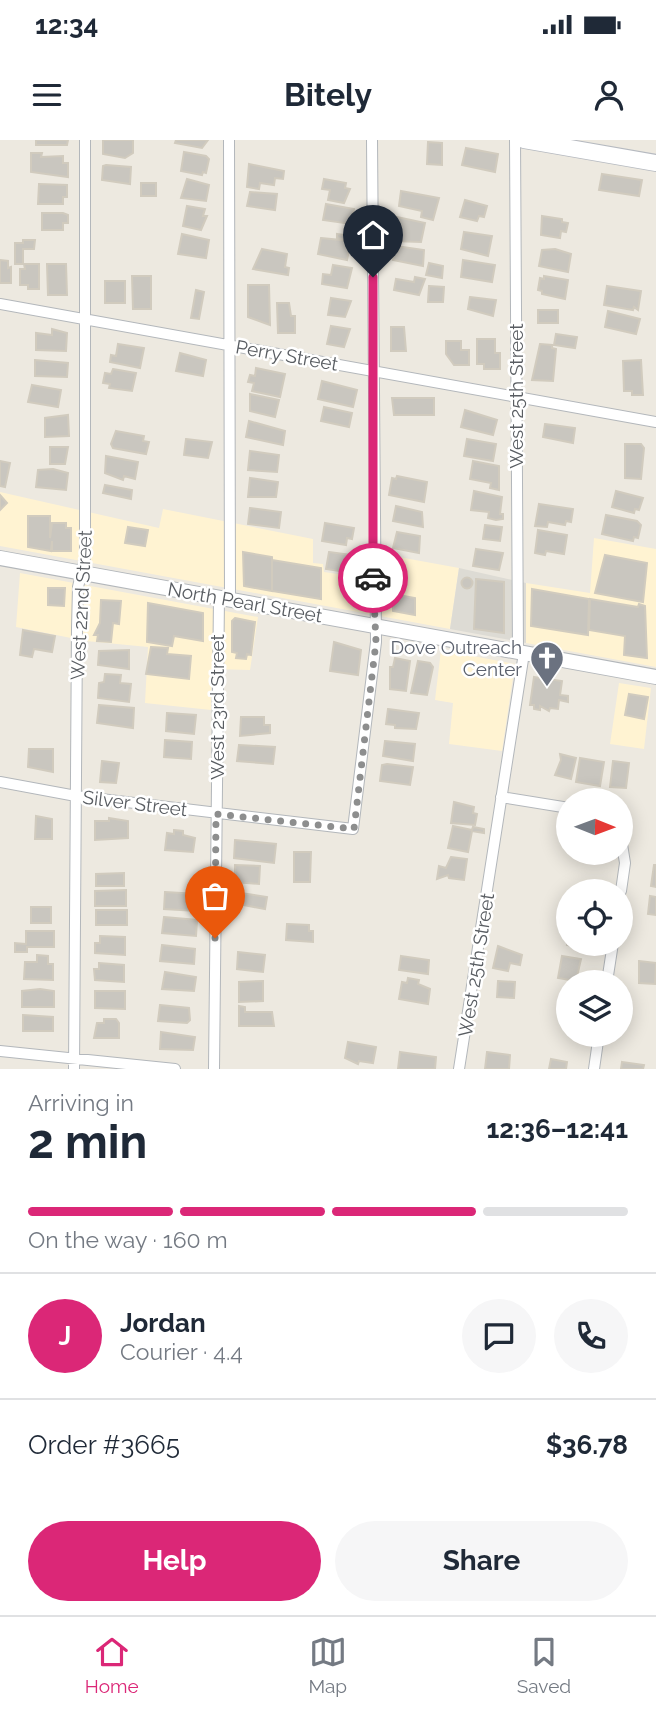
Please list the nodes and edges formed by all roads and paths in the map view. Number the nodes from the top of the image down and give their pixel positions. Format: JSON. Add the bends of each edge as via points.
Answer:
{"nodes":[{"id":1,"x":85,"y":140,"type":"edge"},
{"id":2,"x":229,"y":140,"type":"edge"},
{"id":3,"x":372,"y":140,"type":"edge"},
{"id":4,"x":515,"y":140,"type":"edge"},
{"id":5,"x":524,"y":140,"type":"edge"},
{"id":6,"x":656,"y":163,"type":"edge"},
{"id":7,"x":0,"y":304,"type":"edge"},
{"id":8,"x":86,"y":320,"type":"junction"},
{"id":9,"x":229,"y":346,"type":"junction"},
{"id":10,"x":373,"y":370,"type":"junction"},
{"id":11,"x":517,"y":398,"type":"junction"},
{"id":12,"x":656,"y":422,"type":"edge"},
{"id":13,"x":0,"y":558,"type":"edge"},
{"id":14,"x":82,"y":573,"type":"junction"},
{"id":15,"x":224,"y":598,"type":"junction"},
{"id":16,"x":374,"y":626,"type":"junction"},
{"id":17,"x":521,"y":652,"type":"junction"},
{"id":18,"x":656,"y":677,"type":"edge"},
{"id":19,"x":0,"y":782,"type":"edge"},
{"id":20,"x":76,"y":796,"type":"junction"},
{"id":21,"x":501,"y":797,"type":"junction"},
{"id":22,"x":556,"y":806,"type":"edge"},
{"id":23,"x":216,"y":814,"type":"junction"},
{"id":24,"x":597,"y":1047,"type":"edge"},
{"id":25,"x":0,"y":1051,"type":"edge"},
{"id":26,"x":74,"y":1057,"type":"junction"},
{"id":27,"x":74,"y":1069,"type":"edge"},
{"id":28,"x":175,"y":1069,"type":"edge"},
{"id":29,"x":214,"y":1069,"type":"edge"},
{"id":30,"x":460,"y":1069,"type":"edge"},
{"id":31,"x":594,"y":1069,"type":"edge"}],
"edges":[{"from":1,"to":8,"type":"street","name":"West 22nd Street"},
{"from":2,"to":9,"type":"street","name":"West 23rd Street"},
{"from":3,"to":10,"type":"street"},
{"from":4,"to":11,"type":"street","name":"West 25th Street"},
{"from":5,"to":6,"type":"main road"},
{"from":7,"to":8,"type":"street","name":"Perry Street"},
{"from":8,"to":9,"type":"street","name":"Perry Street"},
{"from":8,"to":14,"type":"street","name":"West 22nd Street"},
{"from":9,"to":10,"type":"street","name":"Perry Street"},
{"from":9,"to":15,"type":"street","name":"West 23rd Street"},
{"from":10,"to":11,"type":"street","name":"Perry Street"},
{"from":10,"to":16,"type":"street"},
{"from":11,"to":12,"type":"street","name":"Perry Street"},
{"from":11,"to":17,"type":"street","name":"West 25th Street"},
{"from":13,"to":14,"type":"street","name":"North Pearl Street"},
{"from":14,"to":15,"type":"street","name":"North Pearl Street"},
{"from":14,"to":20,"type":"street","name":"West 22nd Street","via":[[77,628]]},
{"from":15,"to":16,"type":"street","name":"North Pearl Street"},
{"from":15,"to":23,"type":"street","name":"West 23rd Street"},
{"from":16,"to":17,"type":"street","name":"North Pearl Street"},
{"from":16,"to":23,"type":"street","name":"Silver Street","via":[[376,642],[354,829]]},
{"from":17,"to":18,"type":"street","name":"North Pearl Street"},
{"from":17,"to":21,"type":"street","name":"West 25th Street"},
{"from":19,"to":20,"type":"street","name":"Silver Street"},
{"from":20,"to":23,"type":"street","name":"Silver Street"},
{"from":20,"to":26,"type":"street","name":"West 22nd Street"},
{"from":21,"to":22,"type":"street"},
{"from":21,"to":30,"type":"street","name":"West 25th Street"},
{"from":23,"to":29,"type":"street","name":"West 23rd Street"},
{"from":24,"to":31,"type":"street"},
{"from":25,"to":26,"type":"street"},
{"from":26,"to":27,"type":"street","name":"West 22nd Street"},
{"from":26,"to":28,"type":"street"}]}
